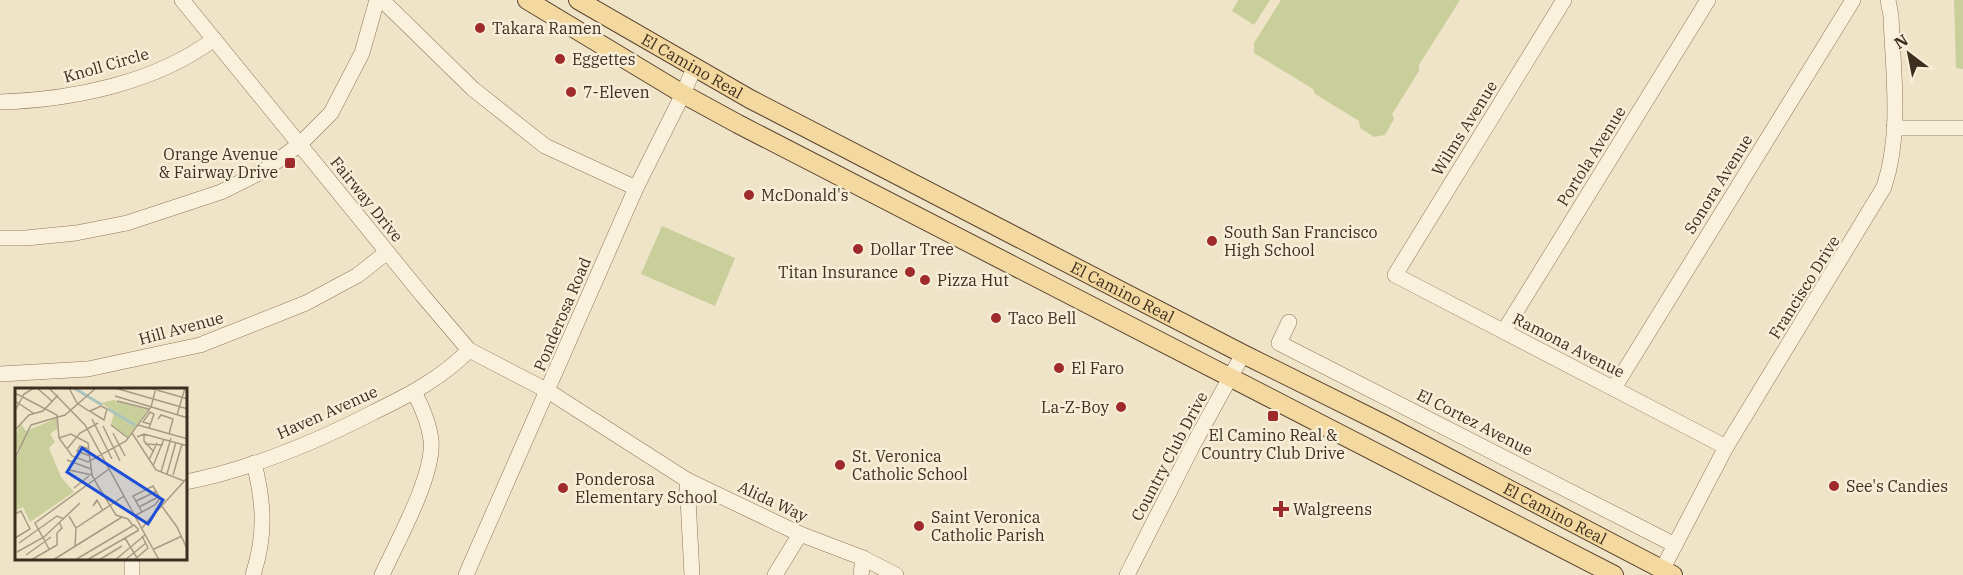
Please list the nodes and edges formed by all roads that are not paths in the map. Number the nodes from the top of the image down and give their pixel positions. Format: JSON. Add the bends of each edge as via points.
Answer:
{"nodes":[{"id":1,"x":182,"y":0,"type":"edge"},
{"id":2,"x":377,"y":0,"type":"edge"},
{"id":3,"x":382,"y":0,"type":"edge"},
{"id":4,"x":528,"y":0,"type":"edge"},
{"id":5,"x":578,"y":0,"type":"edge"},
{"id":6,"x":1564,"y":0,"type":"edge"},
{"id":7,"x":1708,"y":0,"type":"edge"},
{"id":8,"x":1853,"y":0,"type":"edge"},
{"id":9,"x":1888,"y":0,"type":"edge"},
{"id":10,"x":214,"y":39,"type":"junction"},
{"id":11,"x":694,"y":68,"type":"junction"},
{"id":12,"x":683,"y":94,"type":"junction"},
{"id":13,"x":0,"y":102,"type":"edge"},
{"id":14,"x":1894,"y":128,"type":"junction"},
{"id":15,"x":1963,"y":128,"type":"edge"},
{"id":16,"x":300,"y":144,"type":"junction"},
{"id":17,"x":636,"y":188,"type":"junction"},
{"id":18,"x":0,"y":238,"type":"edge"},
{"id":19,"x":387,"y":252,"type":"junction"},
{"id":20,"x":1395,"y":275,"type":"joint"},
{"id":21,"x":1289,"y":322,"type":"dead end"},
{"id":22,"x":1504,"y":331,"type":"junction"},
{"id":23,"x":469,"y":350,"type":"junction"},
{"id":24,"x":1243,"y":354,"type":"junction"},
{"id":25,"x":0,"y":374,"type":"edge"},
{"id":26,"x":1231,"y":378,"type":"junction"},
{"id":27,"x":1614,"y":388,"type":"junction"},
{"id":28,"x":548,"y":391,"type":"junction"},
{"id":29,"x":414,"y":392,"type":"junction"},
{"id":30,"x":1726,"y":447,"type":"junction"},
{"id":31,"x":254,"y":463,"type":"junction"},
{"id":32,"x":687,"y":480,"type":"junction"},
{"id":33,"x":188,"y":481,"type":"edge"},
{"id":34,"x":800,"y":534,"type":"junction"},
{"id":35,"x":1675,"y":545,"type":"junction"},
{"id":36,"x":863,"y":558,"type":"junction"},
{"id":37,"x":1667,"y":572,"type":"edge"},
{"id":38,"x":253,"y":575,"type":"edge"},
{"id":39,"x":382,"y":575,"type":"edge"},
{"id":40,"x":466,"y":575,"type":"edge"},
{"id":41,"x":692,"y":575,"type":"edge"},
{"id":42,"x":775,"y":575,"type":"edge"},
{"id":43,"x":861,"y":575,"type":"edge"},
{"id":44,"x":896,"y":575,"type":"edge"},
{"id":45,"x":1126,"y":575,"type":"edge"},
{"id":46,"x":1614,"y":575,"type":"edge"}],
"edges":[{"from":1,"to":10,"type":"street","name":"Fairway Drive"},
{"from":2,"to":16,"type":"street","via":[[362,53],[331,113]]},
{"from":3,"to":17,"type":"street","via":[[473,88],[545,146]]},
{"from":4,"to":12,"type":"main road","name":"El Camino Real"},
{"from":5,"to":11,"type":"main road","name":"El Camino Real"},
{"from":6,"to":20,"type":"street","name":"Wilms Avenue"},
{"from":7,"to":22,"type":"street","name":"Portola Avenue"},
{"from":8,"to":27,"type":"street","name":"Sonora Avenue"},
{"from":9,"to":14,"type":"street","name":"Francisco Drive"},
{"from":10,"to":13,"type":"street","name":"Knoll Circle","via":[[179,61],[130,80],[35,101]]},
{"from":10,"to":16,"type":"street","name":"Fairway Drive"},
{"from":11,"to":12,"type":"street","name":"Ponderosa Road"},
{"from":11,"to":24,"type":"main road","name":"El Camino Real"},
{"from":12,"to":17,"type":"street","name":"Ponderosa Road"},
{"from":12,"to":26,"type":"main road","name":"El Camino Real"},
{"from":14,"to":15,"type":"street"},
{"from":14,"to":30,"type":"street","name":"Francisco Drive","via":[[1892,163],[1884,187]]},
{"from":16,"to":18,"type":"street","via":[[266,170],[221,192],[165,212],[76,233]]},
{"from":16,"to":19,"type":"street","name":"Fairway Drive"},
{"from":17,"to":28,"type":"street","name":"Ponderosa Road"},
{"from":19,"to":23,"type":"street","name":"Fairway Drive"},
{"from":19,"to":25,"type":"street","name":"Hill Avenue","via":[[358,275],[306,303],[200,345],[88,369]]},
{"from":20,"to":22,"type":"street","name":"Ramona Avenue"},
{"from":21,"to":35,"type":"street","name":"El Cortez Avenue","via":[[1279,343]]},
{"from":22,"to":27,"type":"street","name":"Ramona Avenue"},
{"from":23,"to":28,"type":"street","name":"Fairway Drive"},
{"from":23,"to":29,"type":"street","name":"Haven Avenue","via":[[452,368]]},
{"from":24,"to":26,"type":"street","name":"Country Club Drive"},
{"from":24,"to":37,"type":"main road","name":"El Camino Real"},
{"from":26,"to":45,"type":"street","name":"Country Club Drive"},
{"from":26,"to":46,"type":"main road","name":"El Camino Real"},
{"from":27,"to":30,"type":"street","name":"Ramona Avenue"},
{"from":28,"to":32,"type":"street","name":"Alida Way"},
{"from":28,"to":40,"type":"street","name":"Ponderosa Road"},
{"from":29,"to":31,"type":"street","name":"Haven Avenue","via":[[334,433]]},
{"from":29,"to":39,"type":"street","via":[[427,422],[430,464]]},
{"from":30,"to":35,"type":"street","name":"Francisco Drive"},
{"from":31,"to":33,"type":"street","name":"Haven Avenue"},
{"from":31,"to":38,"type":"street","via":[[263,521],[260,555]]},
{"from":32,"to":34,"type":"street","name":"Alida Way"},
{"from":32,"to":41,"type":"street"},
{"from":34,"to":36,"type":"street","name":"Alida Way"},
{"from":34,"to":42,"type":"street"},
{"from":35,"to":37,"type":"street","name":"Francisco Drive"},
{"from":36,"to":43,"type":"street"},
{"from":36,"to":44,"type":"street","name":"Alida Way"}]}
